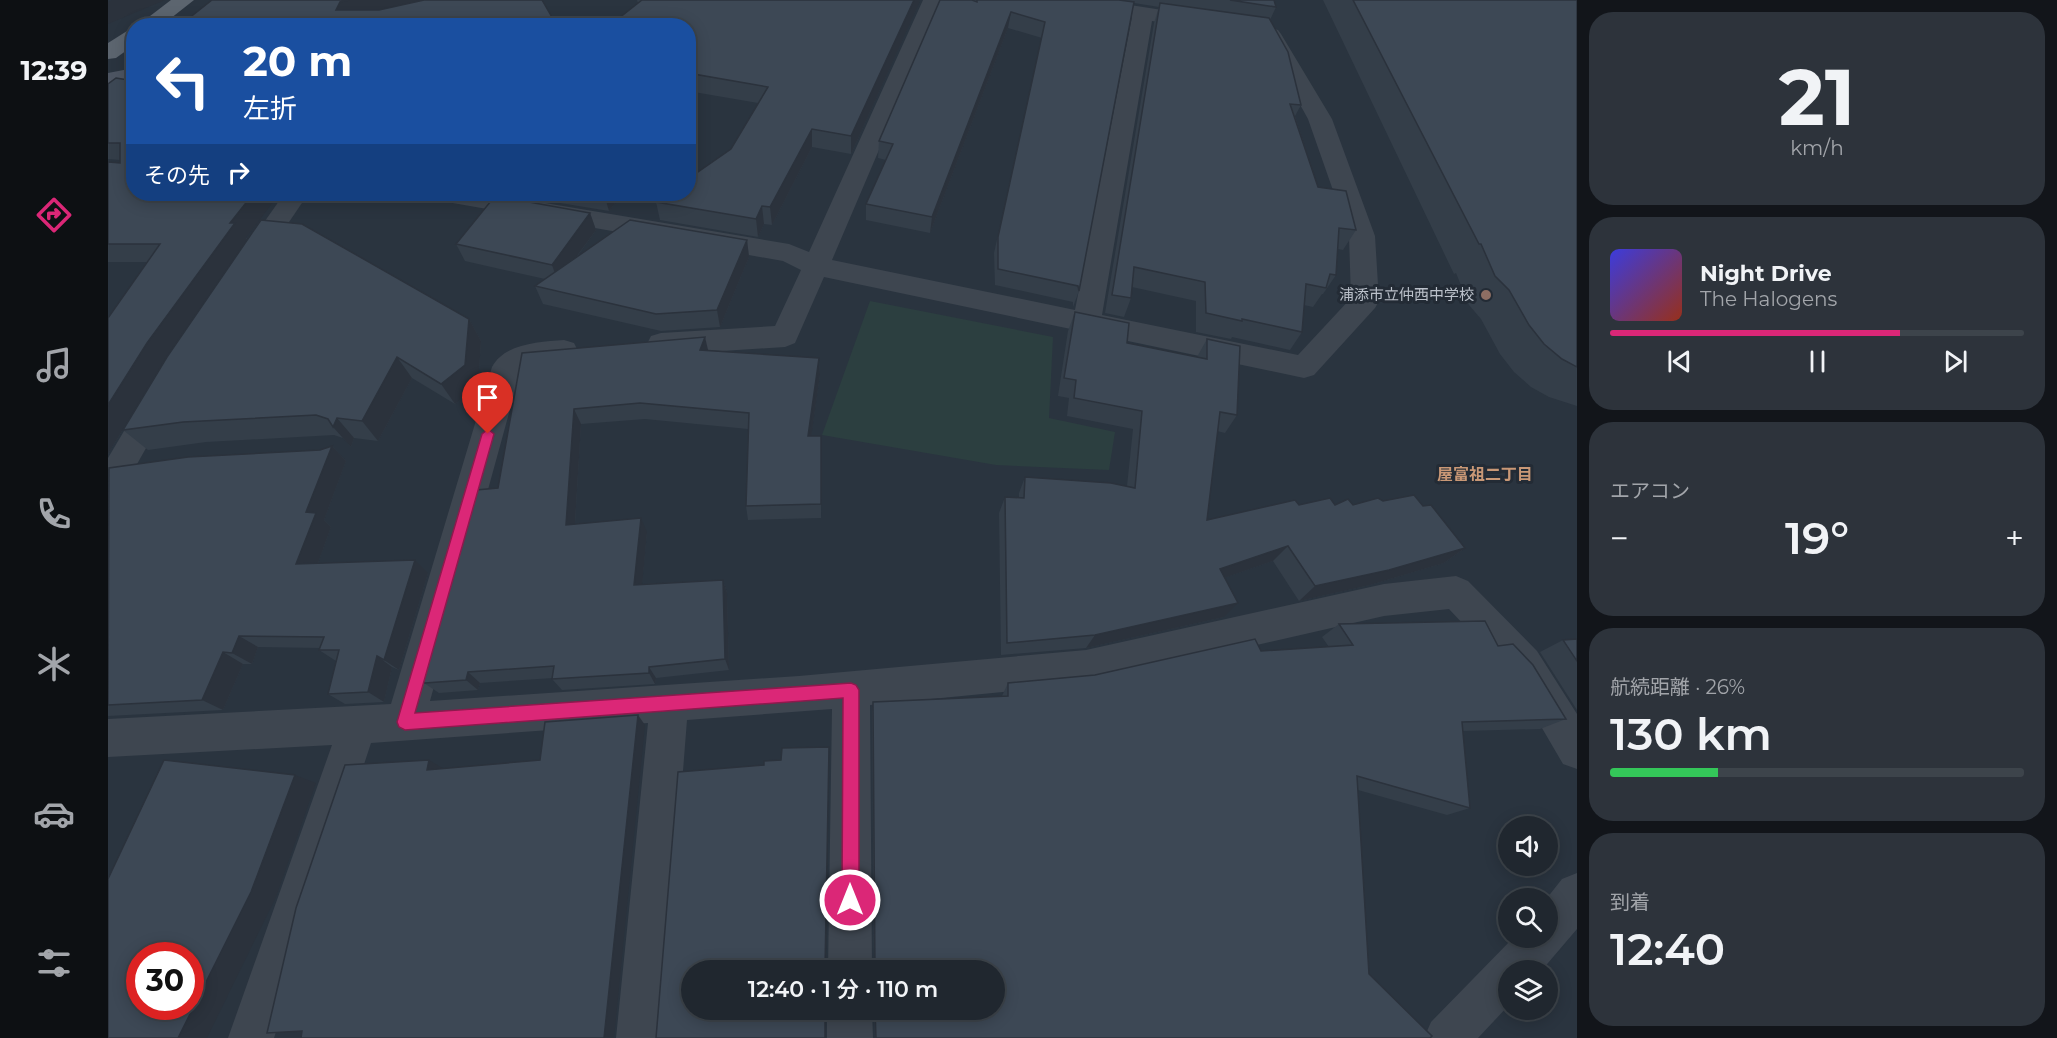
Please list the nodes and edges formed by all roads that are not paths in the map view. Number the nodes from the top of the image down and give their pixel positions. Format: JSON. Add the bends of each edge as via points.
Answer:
{"nodes":[{"id":1,"x":184,"y":0,"type":"edge"},
{"id":2,"x":933,"y":0,"type":"edge"},
{"id":3,"x":1059,"y":0,"type":"edge"},
{"id":4,"x":1143,"y":14,"type":"junction"},
{"id":5,"x":158,"y":18,"type":"edge"},
{"id":6,"x":126,"y":41,"type":"edge"},
{"id":7,"x":108,"y":53,"type":"edge"},
{"id":8,"x":126,"y":76,"type":"edge"},
{"id":9,"x":108,"y":80,"type":"edge"},
{"id":10,"x":291,"y":201,"type":"edge"},
{"id":11,"x":488,"y":201,"type":"edge"},
{"id":12,"x":815,"y":266,"type":"junction"},
{"id":13,"x":236,"y":281,"type":"edge"},
{"id":14,"x":1087,"y":321,"type":"junction"},
{"id":15,"x":636,"y":346,"type":"edge"},
{"id":16,"x":590,"y":349,"type":"edge"},
{"id":17,"x":171,"y":379,"type":"edge"},
{"id":18,"x":151,"y":466,"type":"edge"},
{"id":19,"x":111,"y":476,"type":"edge"},
{"id":20,"x":851,"y":690,"type":"junction"},
{"id":21,"x":669,"y":704,"type":"junction"},
{"id":22,"x":405,"y":722,"type":"junction"},
{"id":23,"x":358,"y":725,"type":"junction"},
{"id":24,"x":108,"y":738,"type":"edge"},
{"id":25,"x":1577,"y":750,"type":"edge"},
{"id":26,"x":1577,"y":894,"type":"edge"},
{"id":27,"x":1558,"y":919,"type":"edge"},
{"id":28,"x":1533,"y":948,"type":"edge"},
{"id":29,"x":850,"y":960,"type":"edge"},
{"id":30,"x":1522,"y":960,"type":"edge"},
{"id":31,"x":1498,"y":985,"type":"edge"},
{"id":32,"x":850,"y":1020,"type":"edge"},
{"id":33,"x":251,"y":1038,"type":"edge"},
{"id":34,"x":639,"y":1038,"type":"edge"},
{"id":35,"x":850,"y":1038,"type":"edge"},
{"id":36,"x":1447,"y":1038,"type":"edge"}],
"edges":[{"from":1,"to":5,"type":"main road"},
{"from":2,"to":12,"type":"street"},
{"from":3,"to":4,"type":"street"},
{"from":4,"to":14,"type":"street"},
{"from":4,"to":14,"type":"street","via":[[1270,31],[1320,118],[1362,236],[1365,301],[1304,366]]},
{"from":6,"to":7,"type":"main road"},
{"from":8,"to":9,"type":"street"},
{"from":10,"to":13,"type":"street"},
{"from":11,"to":12,"type":"street","via":[[789,253]]},
{"from":12,"to":14,"type":"street"},
{"from":12,"to":15,"type":"street","via":[[785,336]]},
{"from":16,"to":22,"type":"street","via":[[533,353],[507,368]]},
{"from":17,"to":19,"type":"street"},
{"from":18,"to":19,"type":"street"},
{"from":20,"to":21,"type":"street"},
{"from":20,"to":25,"type":"street","via":[[1086,667],[1384,600],[1456,592],[1524,663]]},
{"from":20,"to":29,"type":"street"},
{"from":21,"to":22,"type":"street"},
{"from":21,"to":34,"type":"street"},
{"from":22,"to":23,"type":"street"},
{"from":23,"to":24,"type":"street"},
{"from":23,"to":33,"type":"street"},
{"from":26,"to":27,"type":"street"},
{"from":28,"to":30,"type":"street"},
{"from":31,"to":36,"type":"street"},
{"from":32,"to":35,"type":"street"}]}
